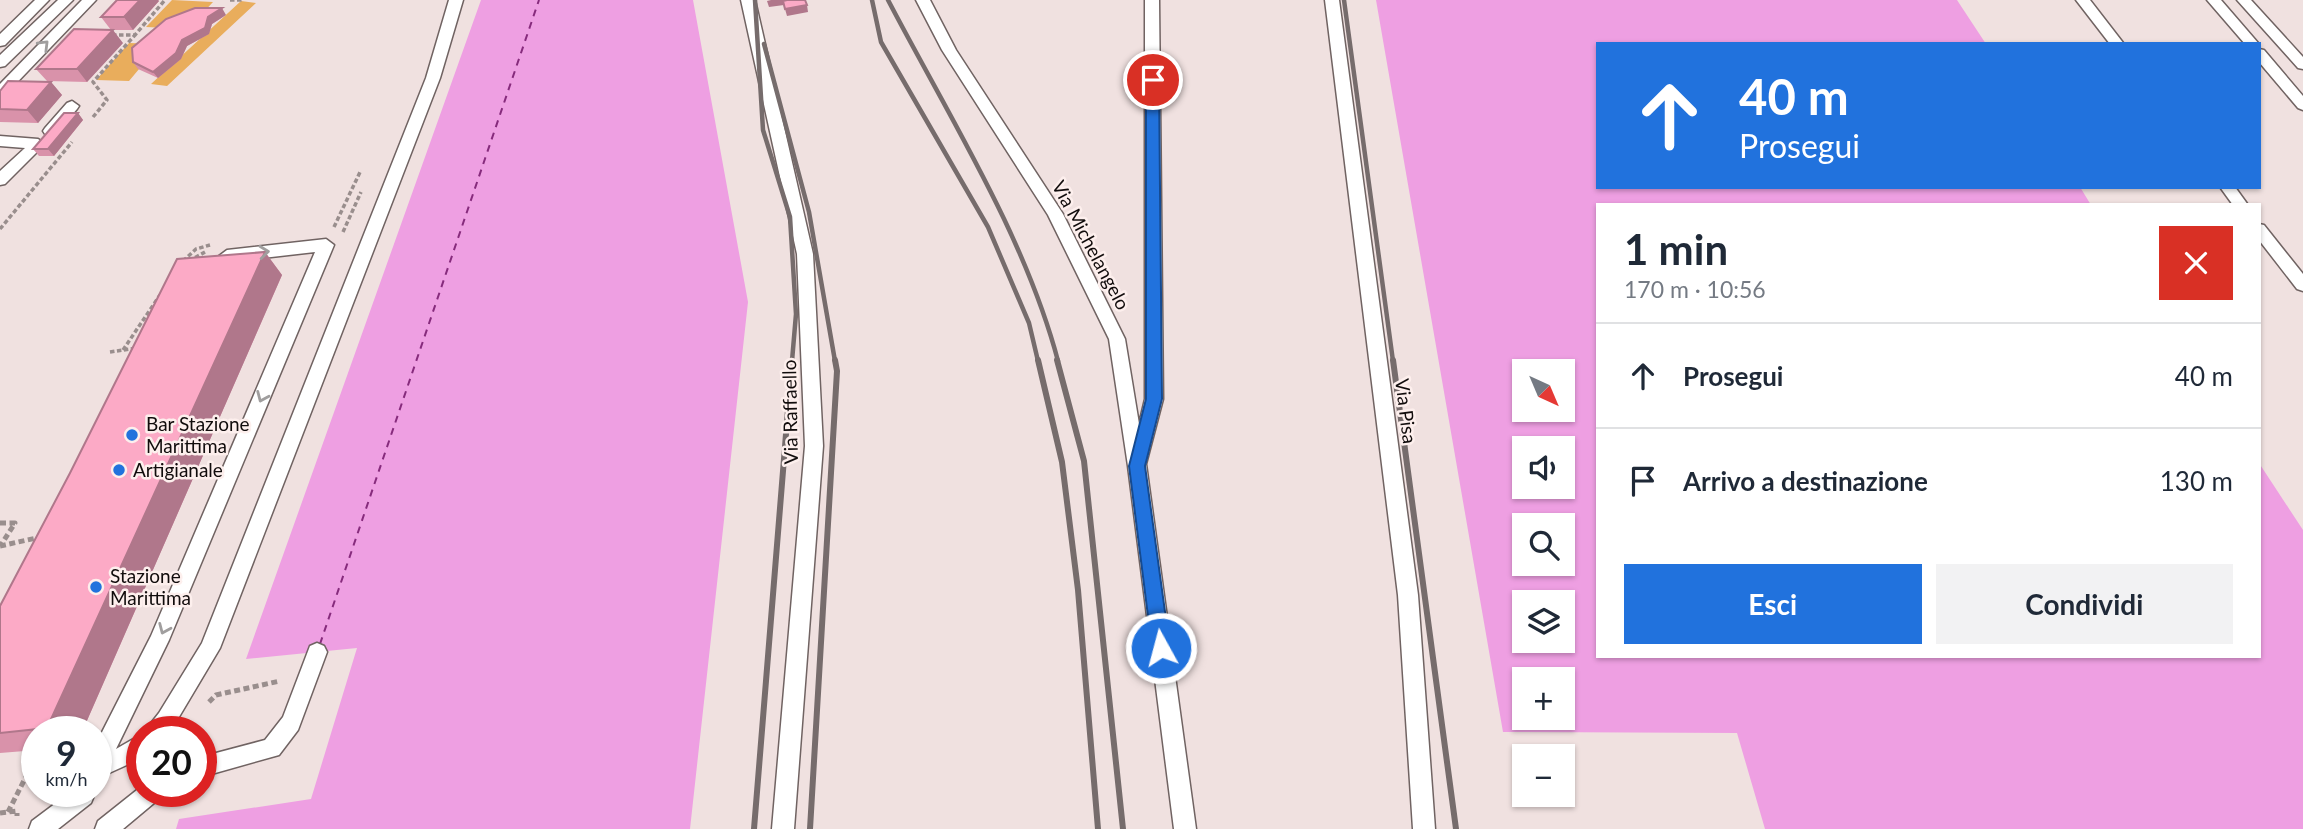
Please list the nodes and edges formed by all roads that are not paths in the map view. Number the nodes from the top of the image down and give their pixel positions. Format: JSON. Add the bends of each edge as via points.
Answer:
{"nodes":[{"id":1,"x":43,"y":0,"type":"edge"},
{"id":2,"x":66,"y":0,"type":"edge"},
{"id":3,"x":89,"y":0,"type":"edge"},
{"id":4,"x":456,"y":0,"type":"edge"},
{"id":5,"x":748,"y":0,"type":"edge"},
{"id":6,"x":923,"y":0,"type":"edge"},
{"id":7,"x":1152,"y":0,"type":"edge"},
{"id":8,"x":1332,"y":0,"type":"edge"},
{"id":9,"x":2083,"y":0,"type":"edge"},
{"id":10,"x":2214,"y":0,"type":"edge"},
{"id":11,"x":2244,"y":0,"type":"edge"},
{"id":12,"x":0,"y":42,"type":"edge"},
{"id":13,"x":2115,"y":42,"type":"edge"},
{"id":14,"x":2250,"y":42,"type":"edge"},
{"id":15,"x":2261,"y":55,"type":"edge"},
{"id":16,"x":0,"y":64,"type":"edge"},
{"id":17,"x":2303,"y":65,"type":"edge"},
{"id":18,"x":0,"y":92,"type":"edge"},
{"id":19,"x":2303,"y":104,"type":"edge"},
{"id":20,"x":72,"y":106,"type":"dead end"},
{"id":21,"x":0,"y":141,"type":"edge"},
{"id":22,"x":38,"y":144,"type":"junction"},
{"id":23,"x":0,"y":180,"type":"edge"},
{"id":24,"x":2229,"y":189,"type":"edge"},
{"id":25,"x":2239,"y":203,"type":"edge"},
{"id":26,"x":2261,"y":232,"type":"edge"},
{"id":27,"x":210,"y":260,"type":"edge"},
{"id":28,"x":2303,"y":285,"type":"edge"},
{"id":29,"x":1137,"y":466,"type":"junction"},
{"id":30,"x":317,"y":652,"type":"dead end"},
{"id":31,"x":168,"y":716,"type":"edge"},
{"id":32,"x":112,"y":735,"type":"edge"},
{"id":33,"x":217,"y":763,"type":"edge"},
{"id":34,"x":69,"y":807,"type":"edge"},
{"id":35,"x":133,"y":807,"type":"edge"},
{"id":36,"x":145,"y":807,"type":"edge"},
{"id":37,"x":40,"y":829,"type":"edge"},
{"id":38,"x":106,"y":829,"type":"edge"},
{"id":39,"x":126,"y":829,"type":"edge"},
{"id":40,"x":783,"y":829,"type":"edge"},
{"id":41,"x":1185,"y":829,"type":"edge"},
{"id":42,"x":1424,"y":829,"type":"edge"}],
"edges":[{"from":1,"to":12,"type":"lane"},
{"from":2,"to":16,"type":"lane"},
{"from":18,"to":3,"type":"lane","one_way":true},
{"from":4,"to":31,"type":"lane","via":[[433,79],[210,648]]},
{"from":5,"to":40,"type":"lane","name":"Via Raffaello","via":[[805,254],[814,432]]},
{"from":6,"to":29,"type":"lane","name":"Via Michelangelo","via":[[949,50],[1055,214],[1117,340]]},
{"from":7,"to":29,"type":"lane","via":[[1154,399]]},
{"from":8,"to":42,"type":"lane","name":"Via Pisa","via":[[1408,595]]},
{"from":9,"to":13,"type":"lane"},
{"from":10,"to":14,"type":"lane"},
{"from":11,"to":17,"type":"lane"},
{"from":15,"to":19,"type":"lane"},
{"from":20,"to":22,"type":"lane"},
{"from":21,"to":22,"type":"lane"},
{"from":22,"to":23,"type":"lane"},
{"from":24,"to":25,"type":"lane"},
{"from":26,"to":28,"type":"lane"},
{"from":27,"to":32,"type":"lane","one_way":true,"via":[[326,245],[159,640]]},
{"from":29,"to":41,"type":"lane","name":"Via Michelangelo"},
{"from":30,"to":33,"type":"lane","via":[[291,723],[272,748]]},
{"from":34,"to":37,"type":"lane"},
{"from":35,"to":38,"type":"lane"},
{"from":36,"to":39,"type":"lane"}]}
